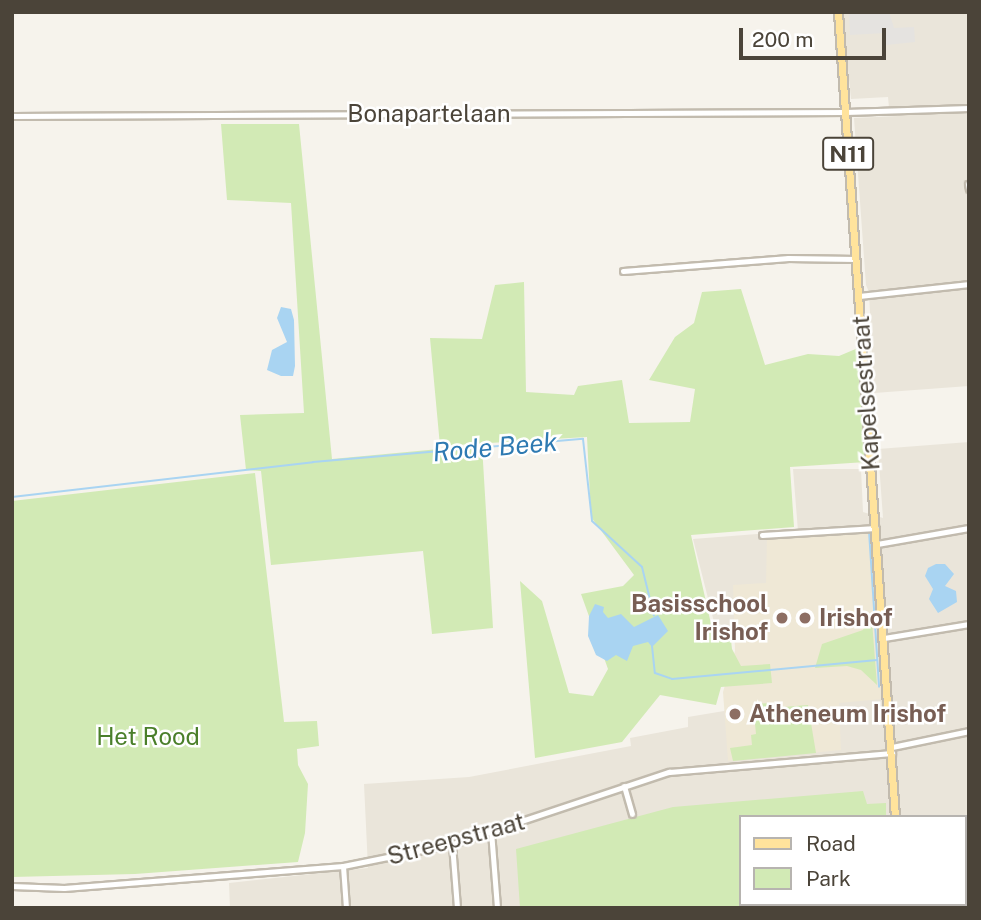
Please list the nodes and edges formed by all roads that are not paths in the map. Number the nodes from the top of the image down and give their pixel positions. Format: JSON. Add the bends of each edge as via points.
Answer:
{"nodes":[{"id":1,"x":838,"y":12,"type":"edge"},
{"id":2,"x":969,"y":108,"type":"edge"},
{"id":3,"x":846,"y":112,"type":"junction"},
{"id":4,"x":12,"y":116,"type":"edge"},
{"id":5,"x":856,"y":259,"type":"junction"},
{"id":6,"x":623,"y":271,"type":"dead end"},
{"id":7,"x":969,"y":284,"type":"edge"},
{"id":8,"x":859,"y":296,"type":"junction"},
{"id":9,"x":876,"y":527,"type":"junction"},
{"id":10,"x":969,"y":528,"type":"edge"},
{"id":11,"x":762,"y":535,"type":"dead end"},
{"id":12,"x":877,"y":544,"type":"junction"},
{"id":13,"x":969,"y":624,"type":"edge"},
{"id":14,"x":884,"y":638,"type":"junction"},
{"id":15,"x":969,"y":731,"type":"edge"},
{"id":16,"x":892,"y":750,"type":"junction"},
{"id":17,"x":624,"y":786,"type":"junction"},
{"id":18,"x":632,"y":814,"type":"dead end"},
{"id":19,"x":895,"y":815,"type":"edge"},
{"id":20,"x":491,"y":831,"type":"junction"},
{"id":21,"x":452,"y":844,"type":"junction"},
{"id":22,"x":343,"y":866,"type":"junction"},
{"id":23,"x":12,"y":886,"type":"edge"},
{"id":24,"x":346,"y":908,"type":"edge"},
{"id":25,"x":457,"y":908,"type":"edge"},
{"id":26,"x":497,"y":908,"type":"edge"}],
"edges":[{"from":1,"to":3,"type":"main road","name":"Kapelsestraat","number":"N11"},
{"from":2,"to":3,"type":"street","name":"Bonapartelaan"},
{"from":3,"to":4,"type":"street","name":"Bonapartelaan"},
{"from":3,"to":5,"type":"main road","name":"Kapelsestraat","number":"N11"},
{"from":5,"to":6,"type":"street","via":[[788,258]]},
{"from":5,"to":8,"type":"main road","name":"Kapelsestraat","number":"N11"},
{"from":7,"to":8,"type":"street"},
{"from":8,"to":9,"type":"main road","name":"Kapelsestraat","number":"N11"},
{"from":9,"to":11,"type":"street"},
{"from":9,"to":12,"type":"main road","name":"Kapelsestraat","number":"N11"},
{"from":10,"to":12,"type":"street"},
{"from":12,"to":14,"type":"main road","name":"Kapelsestraat","number":"N11"},
{"from":13,"to":14,"type":"street"},
{"from":14,"to":16,"type":"main road","name":"Kapelsestraat","number":"N11"},
{"from":15,"to":16,"type":"street","name":"Streepstraat"},
{"from":16,"to":17,"type":"street","name":"Streepstraat","via":[[669,772]]},
{"from":16,"to":19,"type":"main road","name":"Kapelsestraat","number":"N11"},
{"from":17,"to":18,"type":"street"},
{"from":17,"to":20,"type":"street","name":"Streepstraat"},
{"from":20,"to":21,"type":"street","name":"Streepstraat"},
{"from":20,"to":26,"type":"street"},
{"from":21,"to":22,"type":"street","name":"Streepstraat"},
{"from":21,"to":25,"type":"street"},
{"from":22,"to":23,"type":"street","name":"Streepstraat","via":[[64,888]]},
{"from":22,"to":24,"type":"street"}]}
